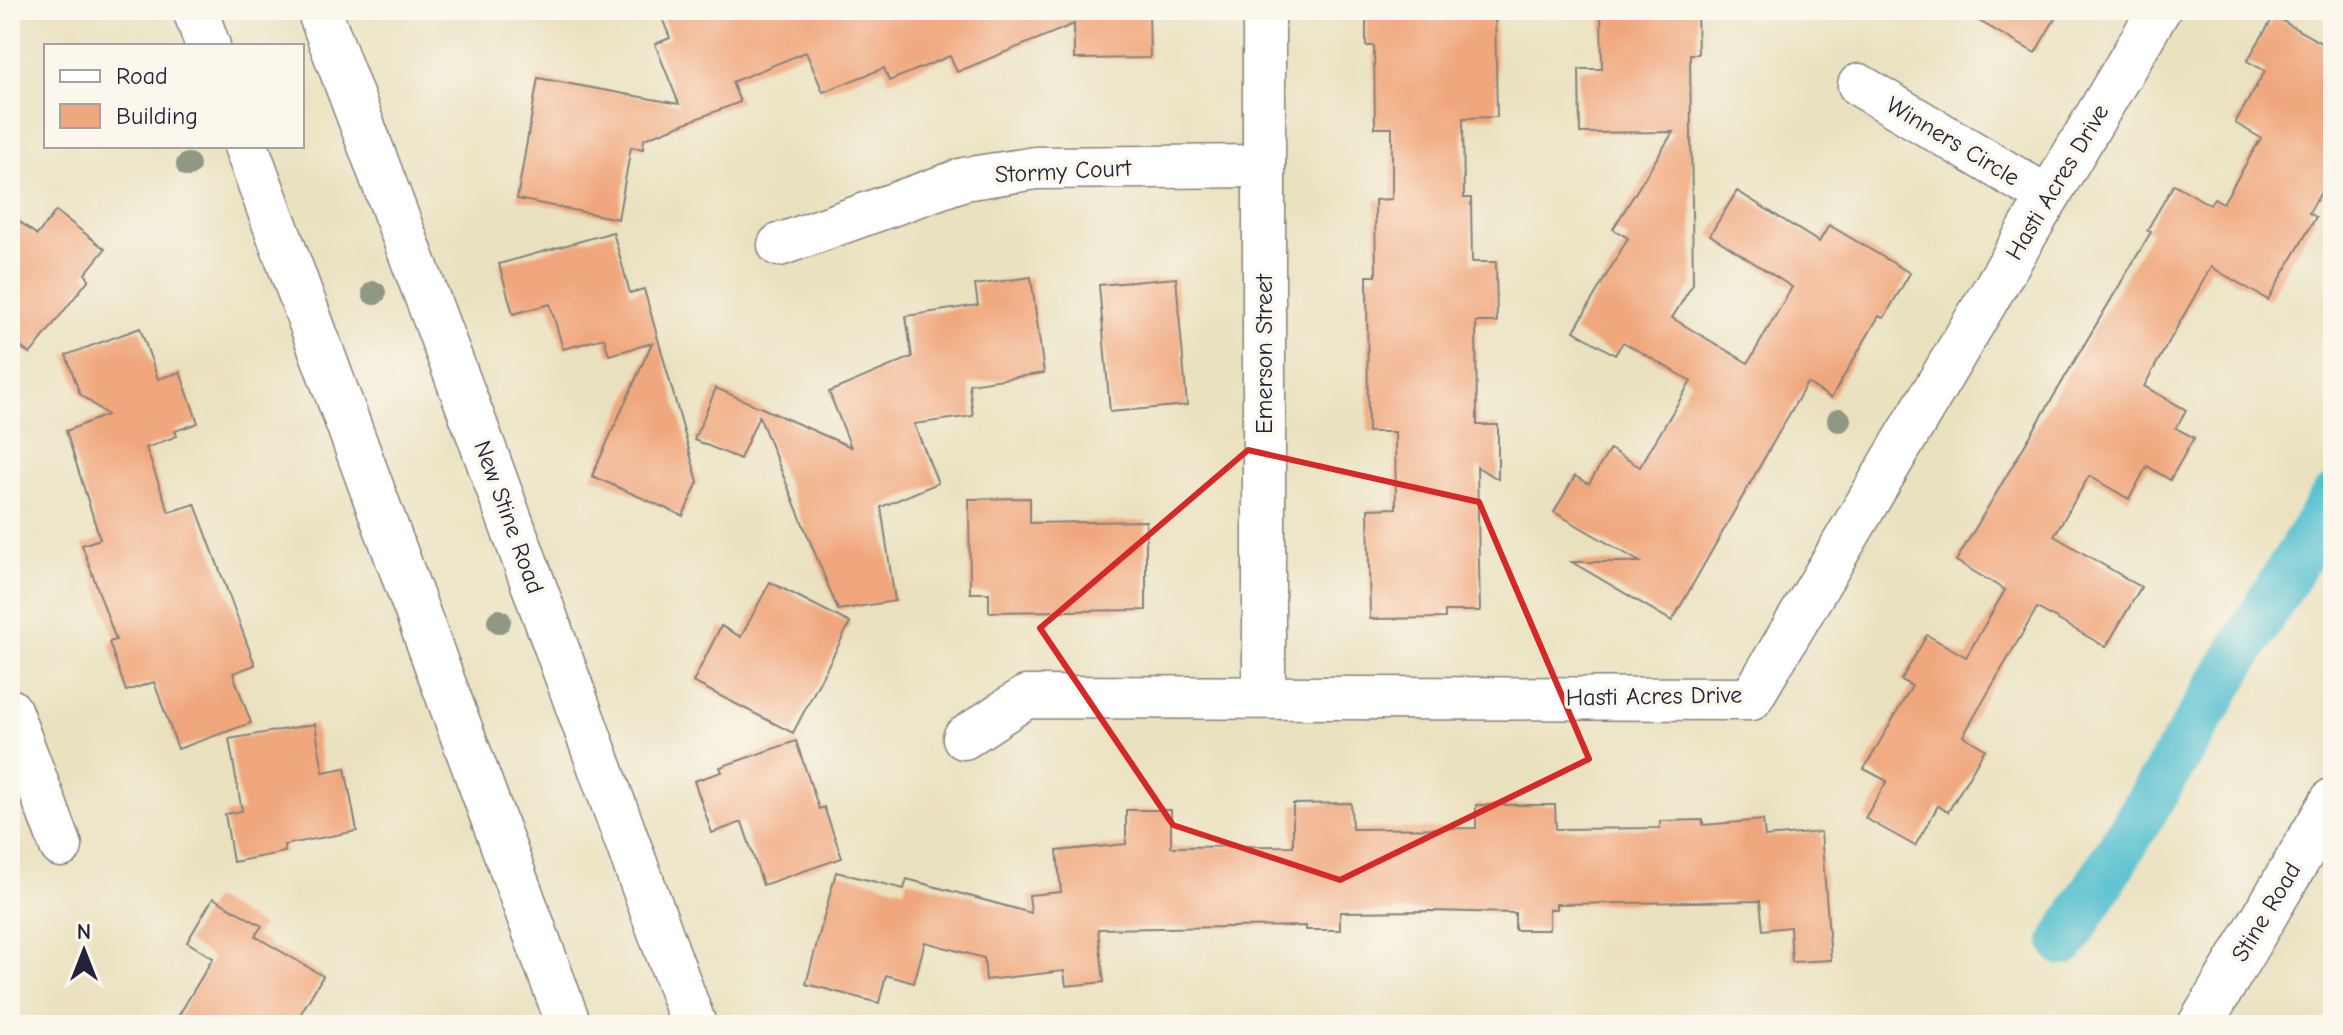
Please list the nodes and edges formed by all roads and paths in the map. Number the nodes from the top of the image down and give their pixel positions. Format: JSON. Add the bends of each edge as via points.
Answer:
{"nodes":[{"id":1,"x":195,"y":10,"type":"edge"},
{"id":2,"x":319,"y":10,"type":"edge"},
{"id":3,"x":1264,"y":10,"type":"edge"},
{"id":4,"x":2159,"y":10,"type":"edge"},
{"id":5,"x":207,"y":44,"type":"edge"},
{"id":6,"x":1859,"y":85,"type":"dead end"},
{"id":7,"x":247,"y":148,"type":"edge"},
{"id":8,"x":1264,"y":166,"type":"junction"},
{"id":9,"x":2048,"y":197,"type":"junction"},
{"id":10,"x":779,"y":245,"type":"dead end"},
{"id":11,"x":1264,"y":697,"type":"junction"},
{"id":12,"x":10,"y":710,"type":"edge"},
{"id":13,"x":964,"y":738,"type":"dead end"},
{"id":14,"x":2333,"y":800,"type":"edge"},
{"id":15,"x":61,"y":846,"type":"dead end"},
{"id":16,"x":569,"y":1025,"type":"edge"},
{"id":17,"x":694,"y":1025,"type":"edge"},
{"id":18,"x":2200,"y":1025,"type":"edge"}],
"edges":[{"from":1,"to":5,"type":"main road"},
{"from":2,"to":17,"type":"main road","name":"New Stine Road"},
{"from":3,"to":8,"type":"street","name":"Emerson Street"},
{"from":4,"to":9,"type":"street","name":"Hasti Acres Drive"},
{"from":6,"to":9,"type":"street","name":"Winners Circle"},
{"from":7,"to":16,"type":"main road"},
{"from":8,"to":10,"type":"street","name":"Stormy Court","via":[[1036,168],[979,176]]},
{"from":8,"to":11,"type":"street","name":"Emerson Street"},
{"from":9,"to":11,"type":"street","name":"Hasti Acres Drive","via":[[1751,699]]},
{"from":11,"to":13,"type":"street","name":"Hasti Acres Drive","via":[[1026,697]]},
{"from":12,"to":15,"type":"street"},
{"from":14,"to":18,"type":"main road","name":"Stine Road"}]}
